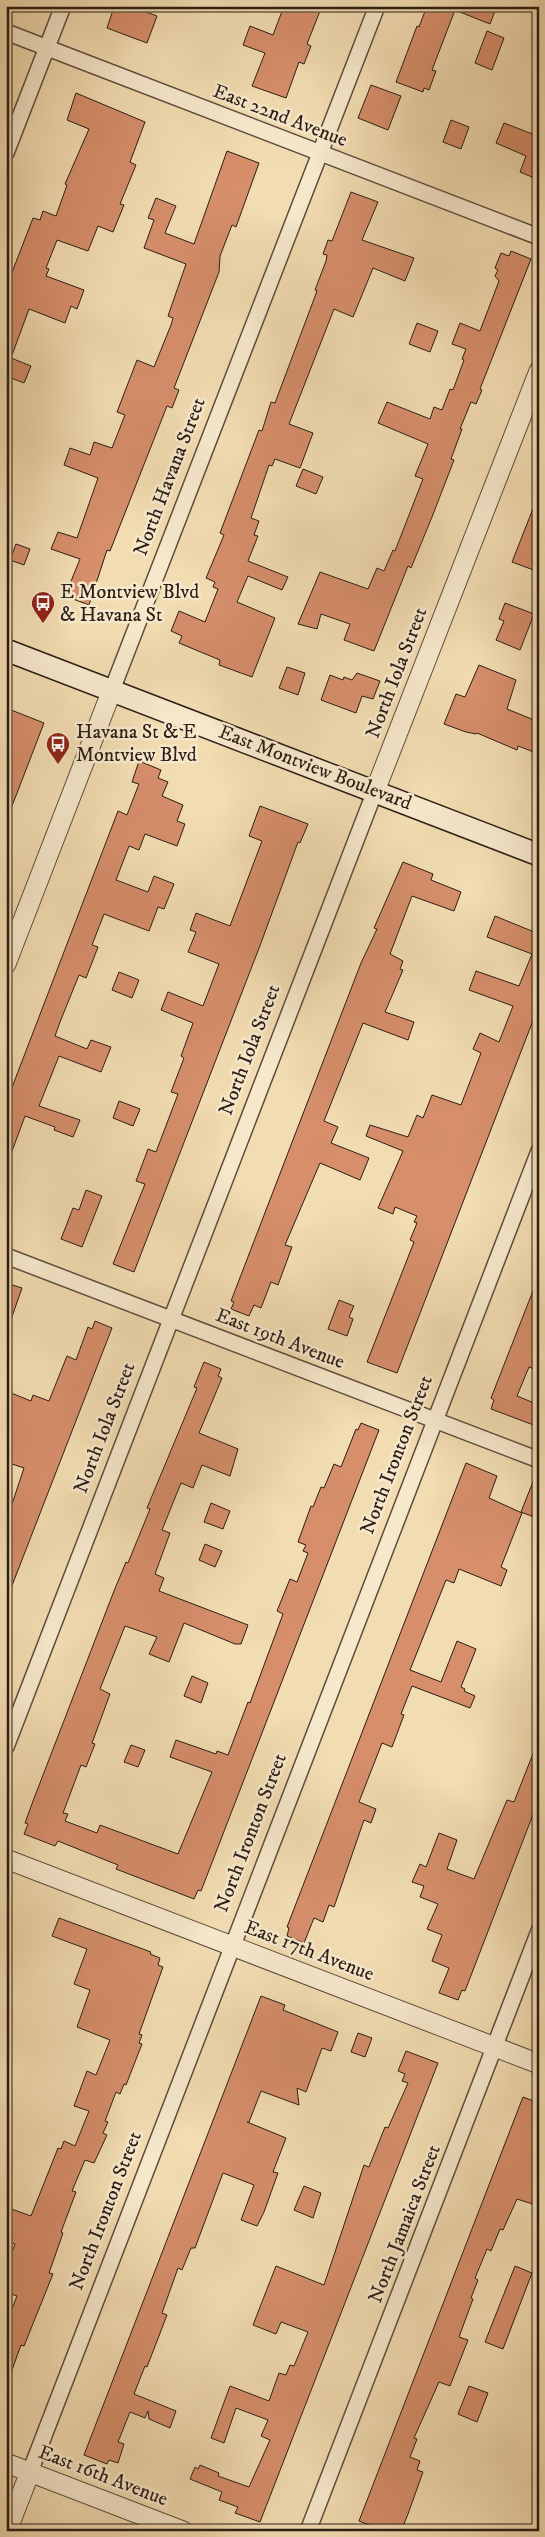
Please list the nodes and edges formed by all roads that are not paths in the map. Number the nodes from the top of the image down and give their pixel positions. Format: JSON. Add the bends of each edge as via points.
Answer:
{"nodes":[{"id":1,"x":63,"y":6,"type":"edge"},
{"id":2,"x":377,"y":6,"type":"edge"},
{"id":3,"x":6,"y":32,"type":"edge"},
{"id":4,"x":47,"y":48,"type":"junction"},
{"id":5,"x":6,"y":153,"type":"edge"},
{"id":6,"x":320,"y":153,"type":"junction"},
{"id":7,"x":539,"y":237,"type":"edge"},
{"id":8,"x":539,"y":371,"type":"edge"},
{"id":9,"x":6,"y":650,"type":"edge"},
{"id":10,"x":112,"y":690,"type":"junction"},
{"id":11,"x":375,"y":791,"type":"junction"},
{"id":12,"x":539,"y":855,"type":"edge"},
{"id":13,"x":6,"y":964,"type":"edge"},
{"id":14,"x":539,"y":1151,"type":"edge"},
{"id":15,"x":6,"y":1256,"type":"edge"},
{"id":16,"x":171,"y":1319,"type":"junction"},
{"id":17,"x":435,"y":1420,"type":"junction"},
{"id":18,"x":539,"y":1460,"type":"edge"},
{"id":19,"x":6,"y":1747,"type":"edge"},
{"id":20,"x":6,"y":1859,"type":"edge"},
{"id":21,"x":539,"y":1931,"type":"edge"},
{"id":22,"x":232,"y":1946,"type":"junction"},
{"id":23,"x":494,"y":2047,"type":"junction"},
{"id":24,"x":539,"y":2064,"type":"edge"},
{"id":25,"x":6,"y":2463,"type":"edge"},
{"id":26,"x":30,"y":2472,"type":"junction"},
{"id":27,"x":6,"y":2531,"type":"edge"},
{"id":28,"x":183,"y":2531,"type":"edge"},
{"id":29,"x":308,"y":2531,"type":"edge"}],
"edges":[{"from":1,"to":4,"type":"street"},
{"from":2,"to":6,"type":"street","name":"North Havana Street"},
{"from":3,"to":4,"type":"street","name":"East 22nd Avenue"},
{"from":4,"to":5,"type":"street"},
{"from":4,"to":6,"type":"street","name":"East 22nd Avenue"},
{"from":6,"to":7,"type":"street","name":"East 22nd Avenue"},
{"from":6,"to":10,"type":"street","name":"North Havana Street"},
{"from":8,"to":11,"type":"street","name":"North Iola Street"},
{"from":9,"to":10,"type":"main road","name":"East Montview Boulevard"},
{"from":10,"to":11,"type":"main road","name":"East Montview Boulevard"},
{"from":10,"to":13,"type":"street","name":"North Havana Street"},
{"from":11,"to":12,"type":"main road","name":"East Montview Boulevard"},
{"from":11,"to":16,"type":"street","name":"North Iola Street"},
{"from":14,"to":17,"type":"street","name":"North Ironton Street"},
{"from":15,"to":16,"type":"street","name":"East 19th Avenue"},
{"from":16,"to":17,"type":"street","name":"East 19th Avenue"},
{"from":16,"to":19,"type":"street","name":"North Iola Street"},
{"from":17,"to":18,"type":"street","name":"East 19th Avenue"},
{"from":17,"to":22,"type":"street","name":"North Ironton Street"},
{"from":20,"to":22,"type":"street","name":"East 17th Avenue"},
{"from":21,"to":23,"type":"street","name":"North Jamaica Street"},
{"from":22,"to":23,"type":"street","name":"East 17th Avenue"},
{"from":22,"to":26,"type":"street","name":"North Ironton Street"},
{"from":23,"to":24,"type":"street","name":"East 17th Avenue"},
{"from":23,"to":29,"type":"street","name":"North Jamaica Street"},
{"from":25,"to":26,"type":"street","name":"East 16th Avenue"},
{"from":26,"to":27,"type":"street","name":"North Ironton Street"},
{"from":26,"to":28,"type":"street","name":"East 16th Avenue"}]}
